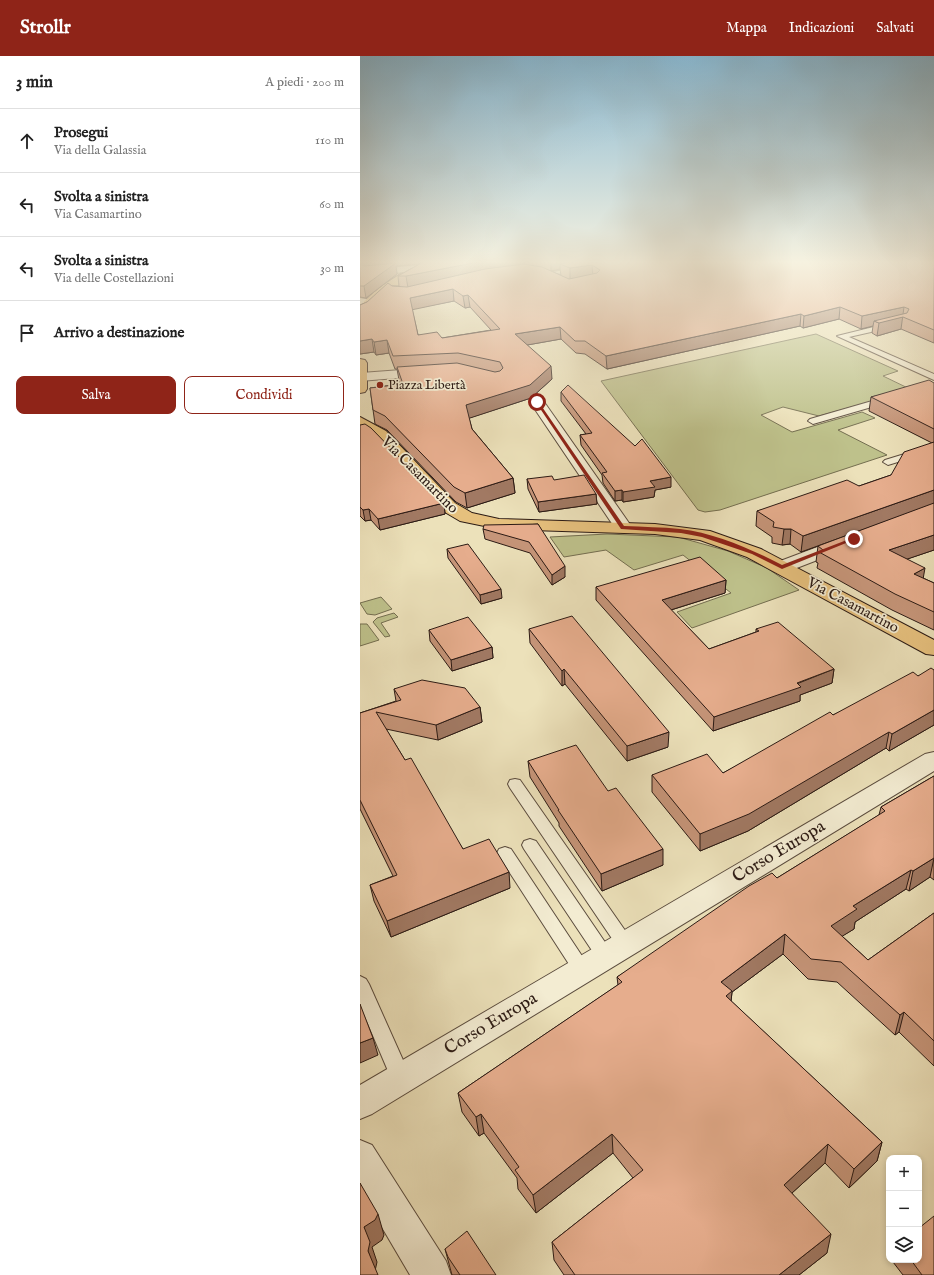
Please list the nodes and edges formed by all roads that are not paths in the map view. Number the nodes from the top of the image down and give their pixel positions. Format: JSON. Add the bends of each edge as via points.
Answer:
{"nodes":[{"id":1,"x":902,"y":322,"type":"edge"},
{"id":2,"x":441,"y":371,"type":"edge"},
{"id":3,"x":360,"y":376,"type":"edge"},
{"id":4,"x":934,"y":377,"type":"edge"},
{"id":5,"x":896,"y":397,"type":"edge"},
{"id":6,"x":537,"y":402,"type":"dead end"},
{"id":7,"x":812,"y":421,"type":"dead end"},
{"id":8,"x":360,"y":422,"type":"edge"},
{"id":9,"x":934,"y":448,"type":"edge"},
{"id":10,"x":888,"y":462,"type":"dead end"},
{"id":11,"x":623,"y":528,"type":"junction"},
{"id":12,"x":861,"y":537,"type":"edge"},
{"id":13,"x":782,"y":567,"type":"junction"},
{"id":14,"x":934,"y":649,"type":"edge"},
{"id":15,"x":934,"y":760,"type":"edge"},
{"id":16,"x":514,"y":784,"type":"dead end"},
{"id":17,"x":530,"y":845,"type":"dead end"},
{"id":18,"x":505,"y":853,"type":"dead end"},
{"id":19,"x":604,"y":957,"type":"junction"},
{"id":20,"x":360,"y":984,"type":"edge"},
{"id":21,"x":401,"y":1078,"type":"junction"},
{"id":22,"x":360,"y":1103,"type":"edge"},
{"id":23,"x":360,"y":1157,"type":"edge"},
{"id":24,"x":432,"y":1275,"type":"edge"}],
"edges":[{"from":1,"to":4,"type":"lane","via":[[841,336]]},
{"from":2,"to":3,"type":"street"},
{"from":5,"to":7,"type":"lane"},
{"from":6,"to":11,"type":"street"},
{"from":8,"to":11,"type":"main road","name":"Via Casamartino","via":[[380,434],[449,507],[461,516],[499,524]]},
{"from":9,"to":10,"type":"lane"},
{"from":11,"to":13,"type":"main road","name":"Via Casamartino","via":[[681,531],[703,535],[754,553]]},
{"from":12,"to":13,"type":"street"},
{"from":13,"to":14,"type":"main road","name":"Via Casamartino"},
{"from":15,"to":19,"type":"street","name":"Corso Europa"},
{"from":16,"to":19,"type":"lane"},
{"from":17,"to":19,"type":"lane"},
{"from":18,"to":19,"type":"lane"},
{"from":19,"to":21,"type":"street","name":"Corso Europa"},
{"from":20,"to":21,"type":"lane"},
{"from":21,"to":22,"type":"street","name":"Corso Europa"},
{"from":23,"to":24,"type":"street"}]}
